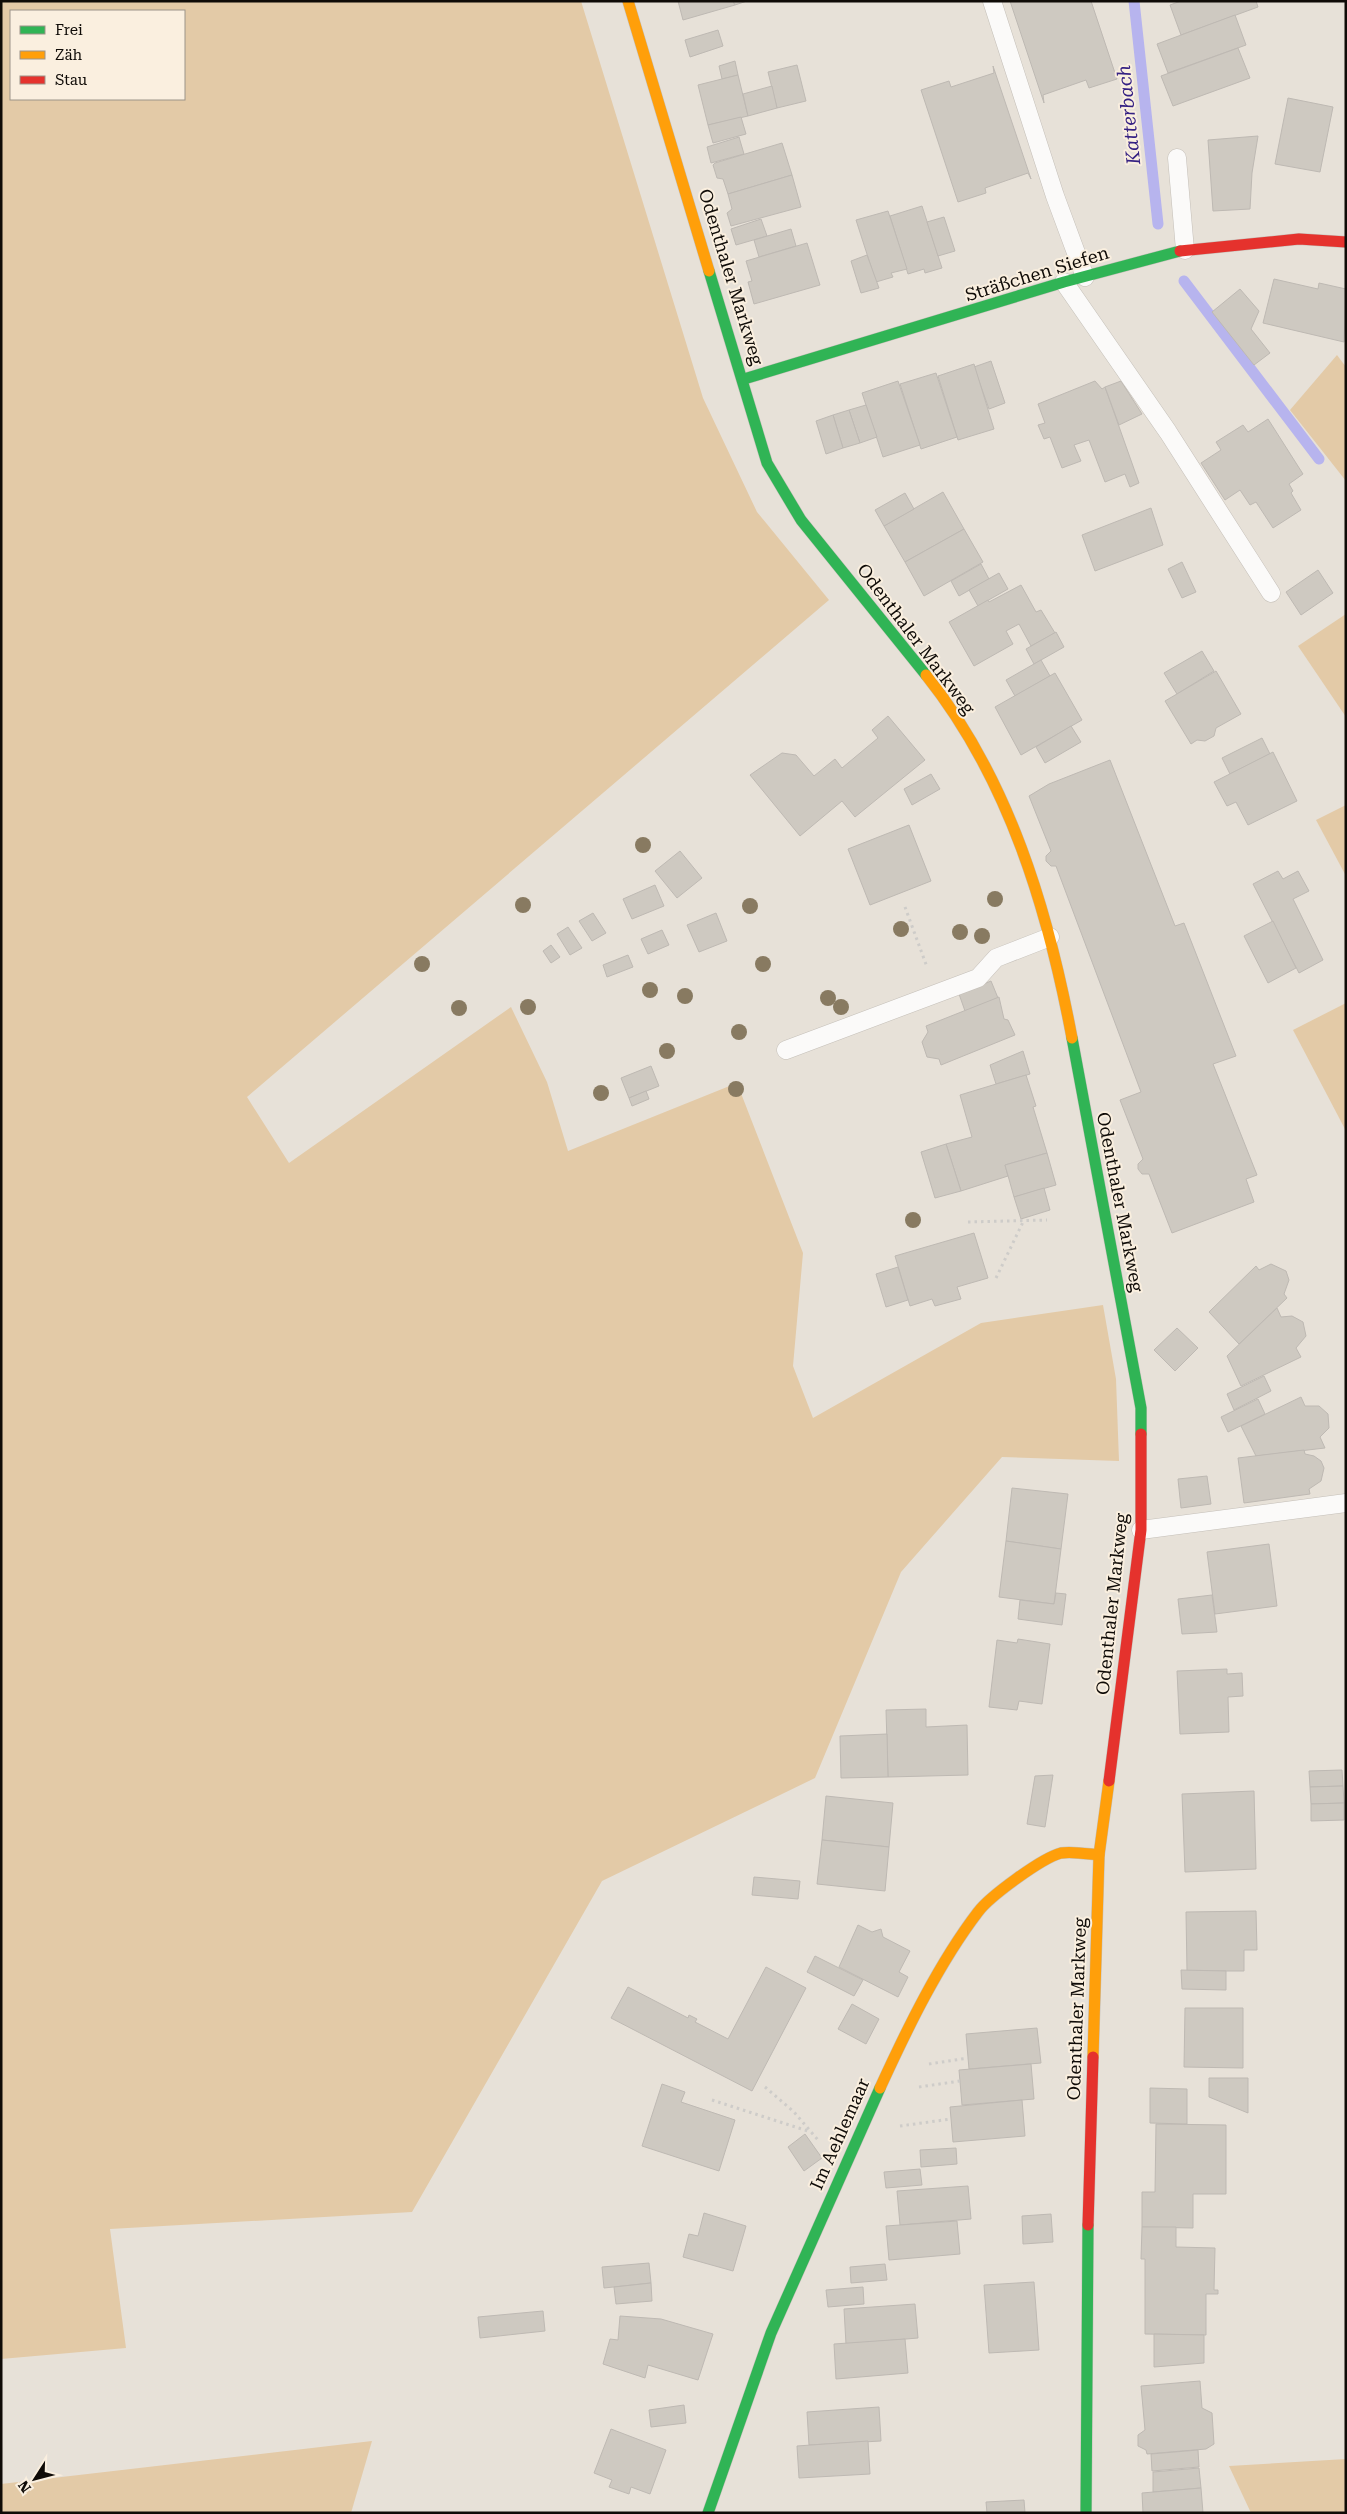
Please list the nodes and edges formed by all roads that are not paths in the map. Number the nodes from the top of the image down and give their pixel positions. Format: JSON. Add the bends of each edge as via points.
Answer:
{"nodes":[{"id":1,"x":628,"y":1,"type":"edge"},
{"id":2,"x":992,"y":1,"type":"edge"},
{"id":3,"x":1177,"y":158,"type":"dead end"},
{"id":4,"x":1346,"y":242,"type":"edge"},
{"id":5,"x":1185,"y":250,"type":"junction"},
{"id":6,"x":1085,"y":277,"type":"junction"},
{"id":7,"x":1064,"y":282,"type":"junction"},
{"id":8,"x":744,"y":379,"type":"junction"},
{"id":9,"x":1271,"y":593,"type":"dead end"},
{"id":10,"x":1050,"y":937,"type":"junction"},
{"id":11,"x":786,"y":1050,"type":"dead end"},
{"id":12,"x":1346,"y":1502,"type":"edge"},
{"id":13,"x":1141,"y":1530,"type":"junction"},
{"id":14,"x":1100,"y":1854,"type":"junction"},
{"id":15,"x":708,"y":2513,"type":"edge"},
{"id":16,"x":1086,"y":2513,"type":"edge"}],
"edges":[{"from":1,"to":8,"type":"street","name":"Odenthaler Markweg"},
{"from":2,"to":6,"type":"lane","via":[[1055,196]]},
{"from":3,"to":5,"type":"lane"},
{"from":4,"to":5,"type":"street","name":"Sträßchen Siefen","via":[[1298,239]]},
{"from":5,"to":6,"type":"street","name":"Sträßchen Siefen"},
{"from":6,"to":7,"type":"street","name":"Sträßchen Siefen"},
{"from":7,"to":8,"type":"street","name":"Sträßchen Siefen"},
{"from":7,"to":9,"type":"lane","via":[[1168,432]]},
{"from":8,"to":10,"type":"street","name":"Odenthaler Markweg","via":[[767,463],[801,520],[930,680],[980,754],[1032,874]]},
{"from":10,"to":11,"type":"lane","via":[[996,958],[978,978]]},
{"from":10,"to":13,"type":"street","name":"Odenthaler Markweg","via":[[1141,1408]]},
{"from":12,"to":13,"type":"lane"},
{"from":13,"to":14,"type":"street","name":"Odenthaler Markweg"},
{"from":14,"to":15,"type":"street","name":"Im Aehlemaar","via":[[1062,1853],[1035,1864],[979,1910],[946,1962],[899,2047],[771,2334]]},
{"from":14,"to":16,"type":"street","name":"Odenthaler Markweg","via":[[1088,2241]]}]}
